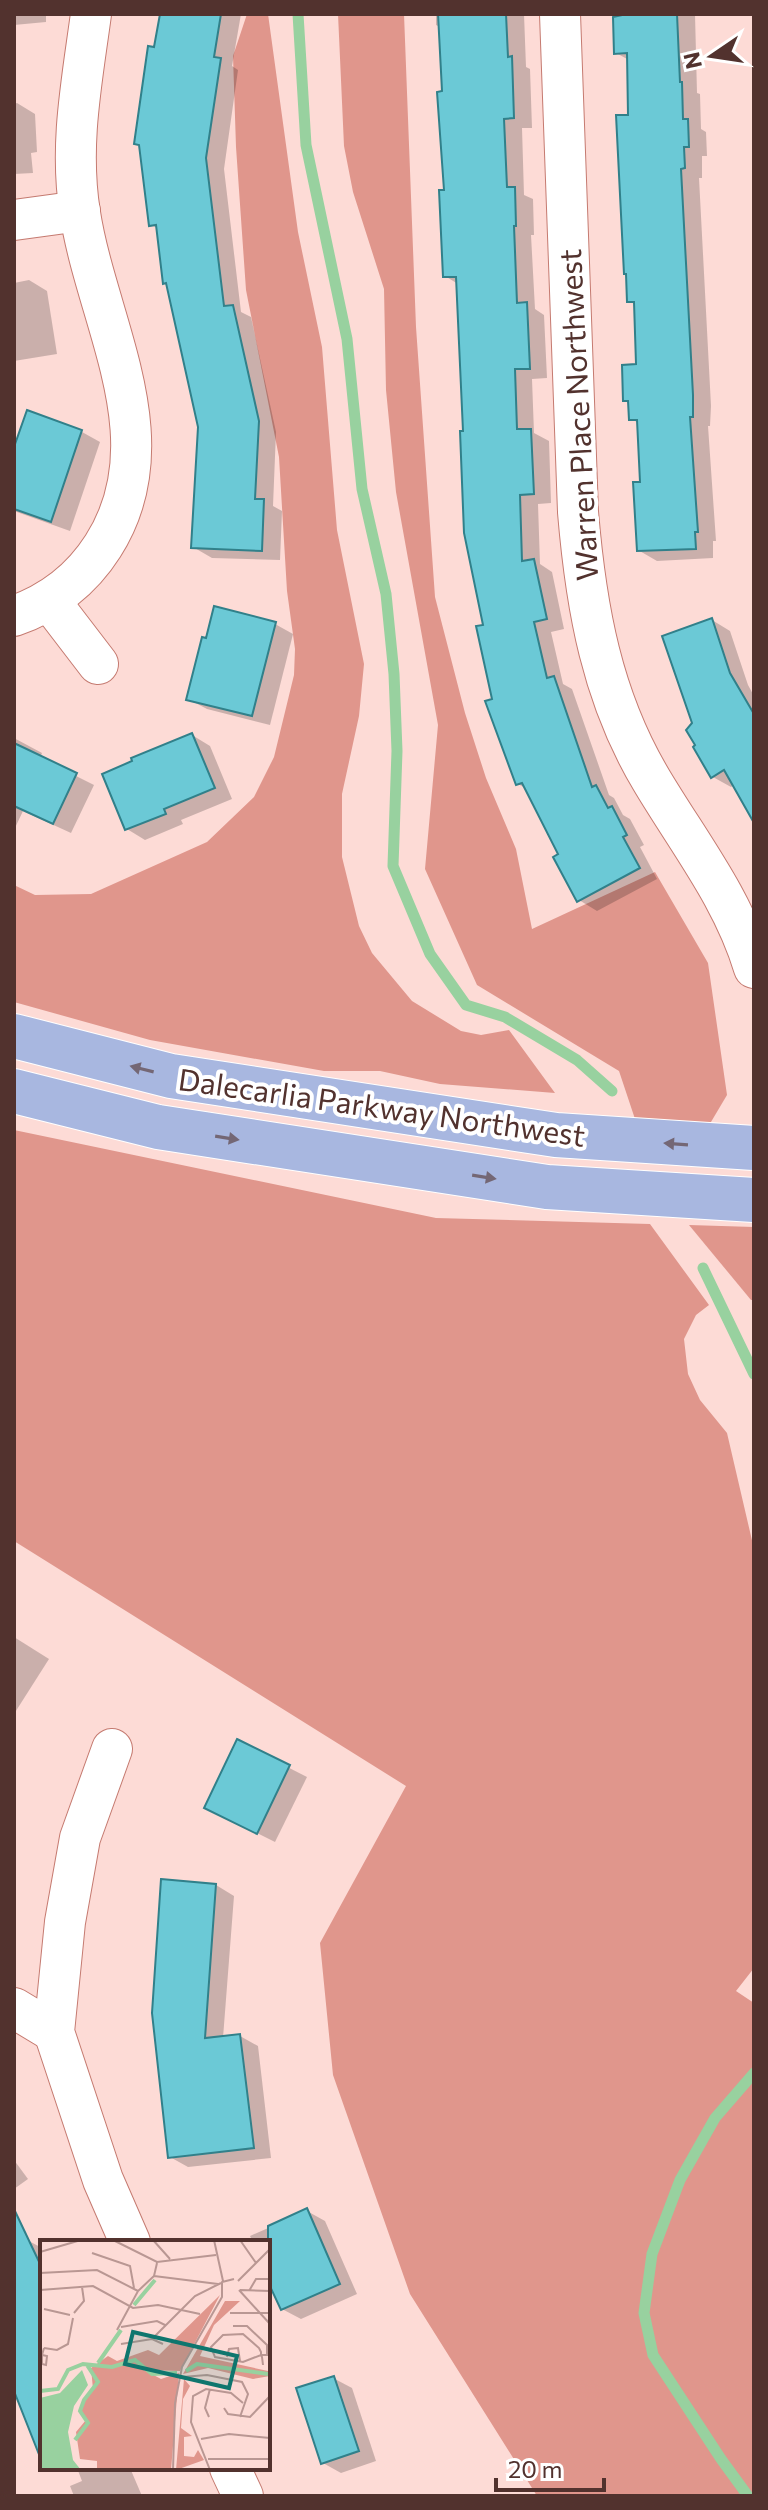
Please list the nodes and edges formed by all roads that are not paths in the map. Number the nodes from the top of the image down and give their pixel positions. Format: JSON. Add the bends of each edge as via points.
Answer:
{"nodes":[{"id":1,"x":91,"y":14,"type":"edge"},
{"id":2,"x":560,"y":14,"type":"edge"},
{"id":3,"x":80,"y":211,"type":"junction"},
{"id":4,"x":14,"y":220,"type":"edge"},
{"id":5,"x":31,"y":608,"type":"edge"},
{"id":6,"x":98,"y":664,"type":"dead end"},
{"id":7,"x":754,"y":968,"type":"edge"},
{"id":8,"x":14,"y":1036,"type":"edge"},
{"id":9,"x":14,"y":1091,"type":"edge"},
{"id":10,"x":754,"y":1148,"type":"edge"},
{"id":11,"x":754,"y":1200,"type":"edge"},
{"id":12,"x":112,"y":1749,"type":"dead end"},
{"id":13,"x":14,"y":2008,"type":"edge"},
{"id":14,"x":54,"y":2032,"type":"junction"},
{"id":15,"x":129,"y":2240,"type":"edge"},
{"id":16,"x":231,"y":2470,"type":"edge"},
{"id":17,"x":243,"y":2496,"type":"edge"}],
"edges":[{"from":1,"to":3,"type":"street","via":[[76,124]]},
{"from":2,"to":7,"type":"street","name":"Warren Place Northwest","via":[[578,512],[595,640],[630,741],[729,902]]},
{"from":3,"to":4,"type":"street"},
{"from":3,"to":5,"type":"street","via":[[128,403],[133,457],[127,492],[106,542],[85,570]]},
{"from":5,"to":6,"type":"street"},
{"from":10,"to":8,"type":"main road","name":"Dalecarlia Parkway Northwest","one_way":true,"via":[[556,1135],[171,1076]]},
{"from":9,"to":11,"type":"main road","name":"Dalecarlia Parkway Northwest","one_way":true,"via":[[158,1127],[547,1187]]},
{"from":12,"to":14,"type":"street","via":[[80,1838]]},
{"from":13,"to":14,"type":"street"},
{"from":14,"to":15,"type":"street","via":[[103,2180]]},
{"from":16,"to":17,"type":"street"}]}
